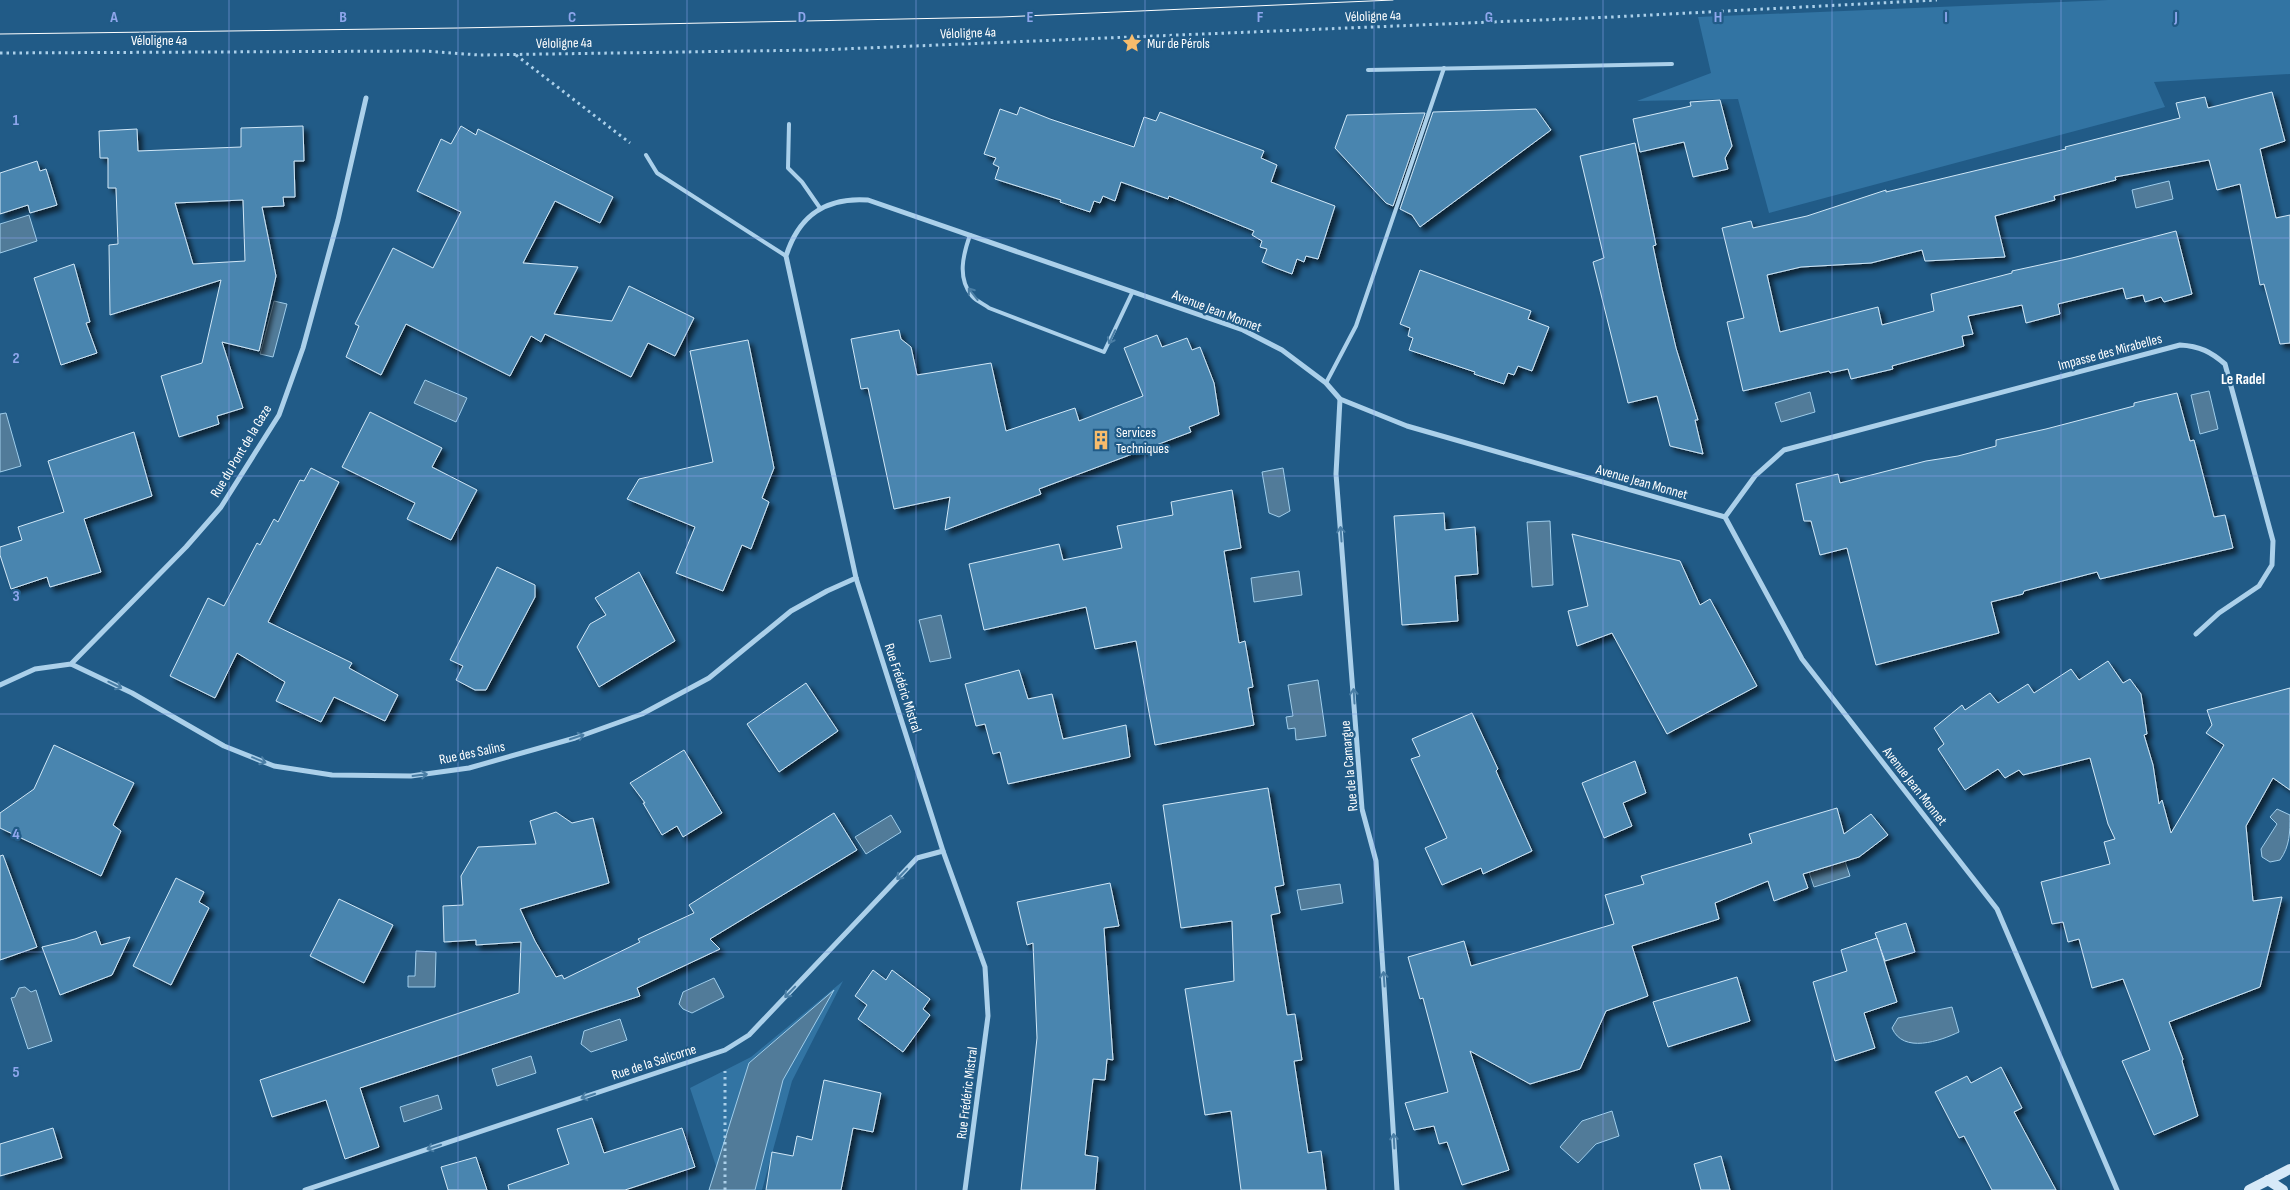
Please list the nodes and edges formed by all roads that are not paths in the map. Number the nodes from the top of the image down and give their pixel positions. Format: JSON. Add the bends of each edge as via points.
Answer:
{"nodes":[{"id":1,"x":1672,"y":64,"type":"dead end"},
{"id":2,"x":1444,"y":68,"type":"junction"},
{"id":3,"x":1368,"y":70,"type":"dead end"},
{"id":4,"x":366,"y":98,"type":"dead end"},
{"id":5,"x":789,"y":124,"type":"dead end"},
{"id":6,"x":646,"y":155,"type":"road end"},
{"id":7,"x":820,"y":208,"type":"junction"},
{"id":8,"x":970,"y":235,"type":"junction"},
{"id":9,"x":786,"y":256,"type":"junction"},
{"id":10,"x":1132,"y":292,"type":"junction"},
{"id":11,"x":1326,"y":383,"type":"junction"},
{"id":12,"x":1340,"y":399,"type":"junction"},
{"id":13,"x":1724,"y":517,"type":"junction"},
{"id":14,"x":856,"y":578,"type":"junction"},
{"id":15,"x":2196,"y":634,"type":"dead end"},
{"id":16,"x":71,"y":664,"type":"junction"},
{"id":17,"x":0,"y":685,"type":"edge"},
{"id":18,"x":943,"y":851,"type":"junction"},
{"id":19,"x":2290,"y":1169,"type":"edge"},
{"id":20,"x":2268,"y":1180,"type":"junction"},
{"id":21,"x":306,"y":1190,"type":"edge"},
{"id":22,"x":965,"y":1190,"type":"edge"},
{"id":23,"x":1397,"y":1190,"type":"edge"},
{"id":24,"x":2117,"y":1190,"type":"edge"},
{"id":25,"x":2249,"y":1190,"type":"edge"},
{"id":26,"x":2283,"y":1190,"type":"edge"}],
"edges":[{"from":1,"to":2,"type":"lane"},
{"from":2,"to":3,"type":"lane"},
{"from":2,"to":11,"type":"lane","via":[[1356,326]]},
{"from":4,"to":16,"type":"street","name":"Rue du Pont de la Gaze","via":[[338,220],[303,348],[279,415],[221,507]]},
{"from":5,"to":7,"type":"lane","via":[[788,168]]},
{"from":6,"to":9,"type":"lane","via":[[657,173]]},
{"from":7,"to":8,"type":"street","name":"Avenue Jean Monnet","via":[[849,198],[868,200]]},
{"from":7,"to":9,"type":"street","via":[[805,221],[790,243]]},
{"from":8,"to":10,"type":"street","name":"Avenue Jean Monnet"},
{"from":10,"to":8,"type":"lane","one_way":true,"via":[[1104,352],[989,308],[972,297],[962,275],[964,251]]},
{"from":9,"to":14,"type":"street","name":"Rue Frédéric Mistral"},
{"from":10,"to":11,"type":"street","name":"Avenue Jean Monnet","via":[[1243,330],[1282,350]]},
{"from":11,"to":12,"type":"street","name":"Avenue Jean Monnet"},
{"from":12,"to":13,"type":"street","name":"Avenue Jean Monnet","via":[[1407,426]]},
{"from":23,"to":12,"type":"street","name":"Rue de la Camargue","one_way":true,"via":[[1376,861],[1362,809],[1336,474]]},
{"from":13,"to":15,"type":"street","name":"Impasse des Mirabelles","via":[[1754,476],[1784,450],[2180,346],[2196,346],[2225,364],[2273,541],[2272,565],[2259,586]]},
{"from":13,"to":24,"type":"street","name":"Avenue Jean Monnet","via":[[1802,659],[1997,909]]},
{"from":16,"to":14,"type":"street","name":"Rue des Salins","one_way":true,"via":[[132,693],[224,746],[274,766],[332,775],[411,776],[469,768],[575,738],[642,714],[709,678],[792,612]]},
{"from":14,"to":18,"type":"street","name":"Rue Frédéric Mistral"},
{"from":16,"to":17,"type":"street","via":[[35,669]]},
{"from":18,"to":21,"type":"street","name":"Rue de la Salicorne","one_way":true,"via":[[918,858],[749,1035],[726,1050]]},
{"from":18,"to":22,"type":"street","name":"Rue Frédéric Mistral","via":[[985,967],[988,1016]]},
{"from":19,"to":20,"type":"main road"},
{"from":20,"to":25,"type":"main road"},
{"from":20,"to":26,"type":"main road"}]}
